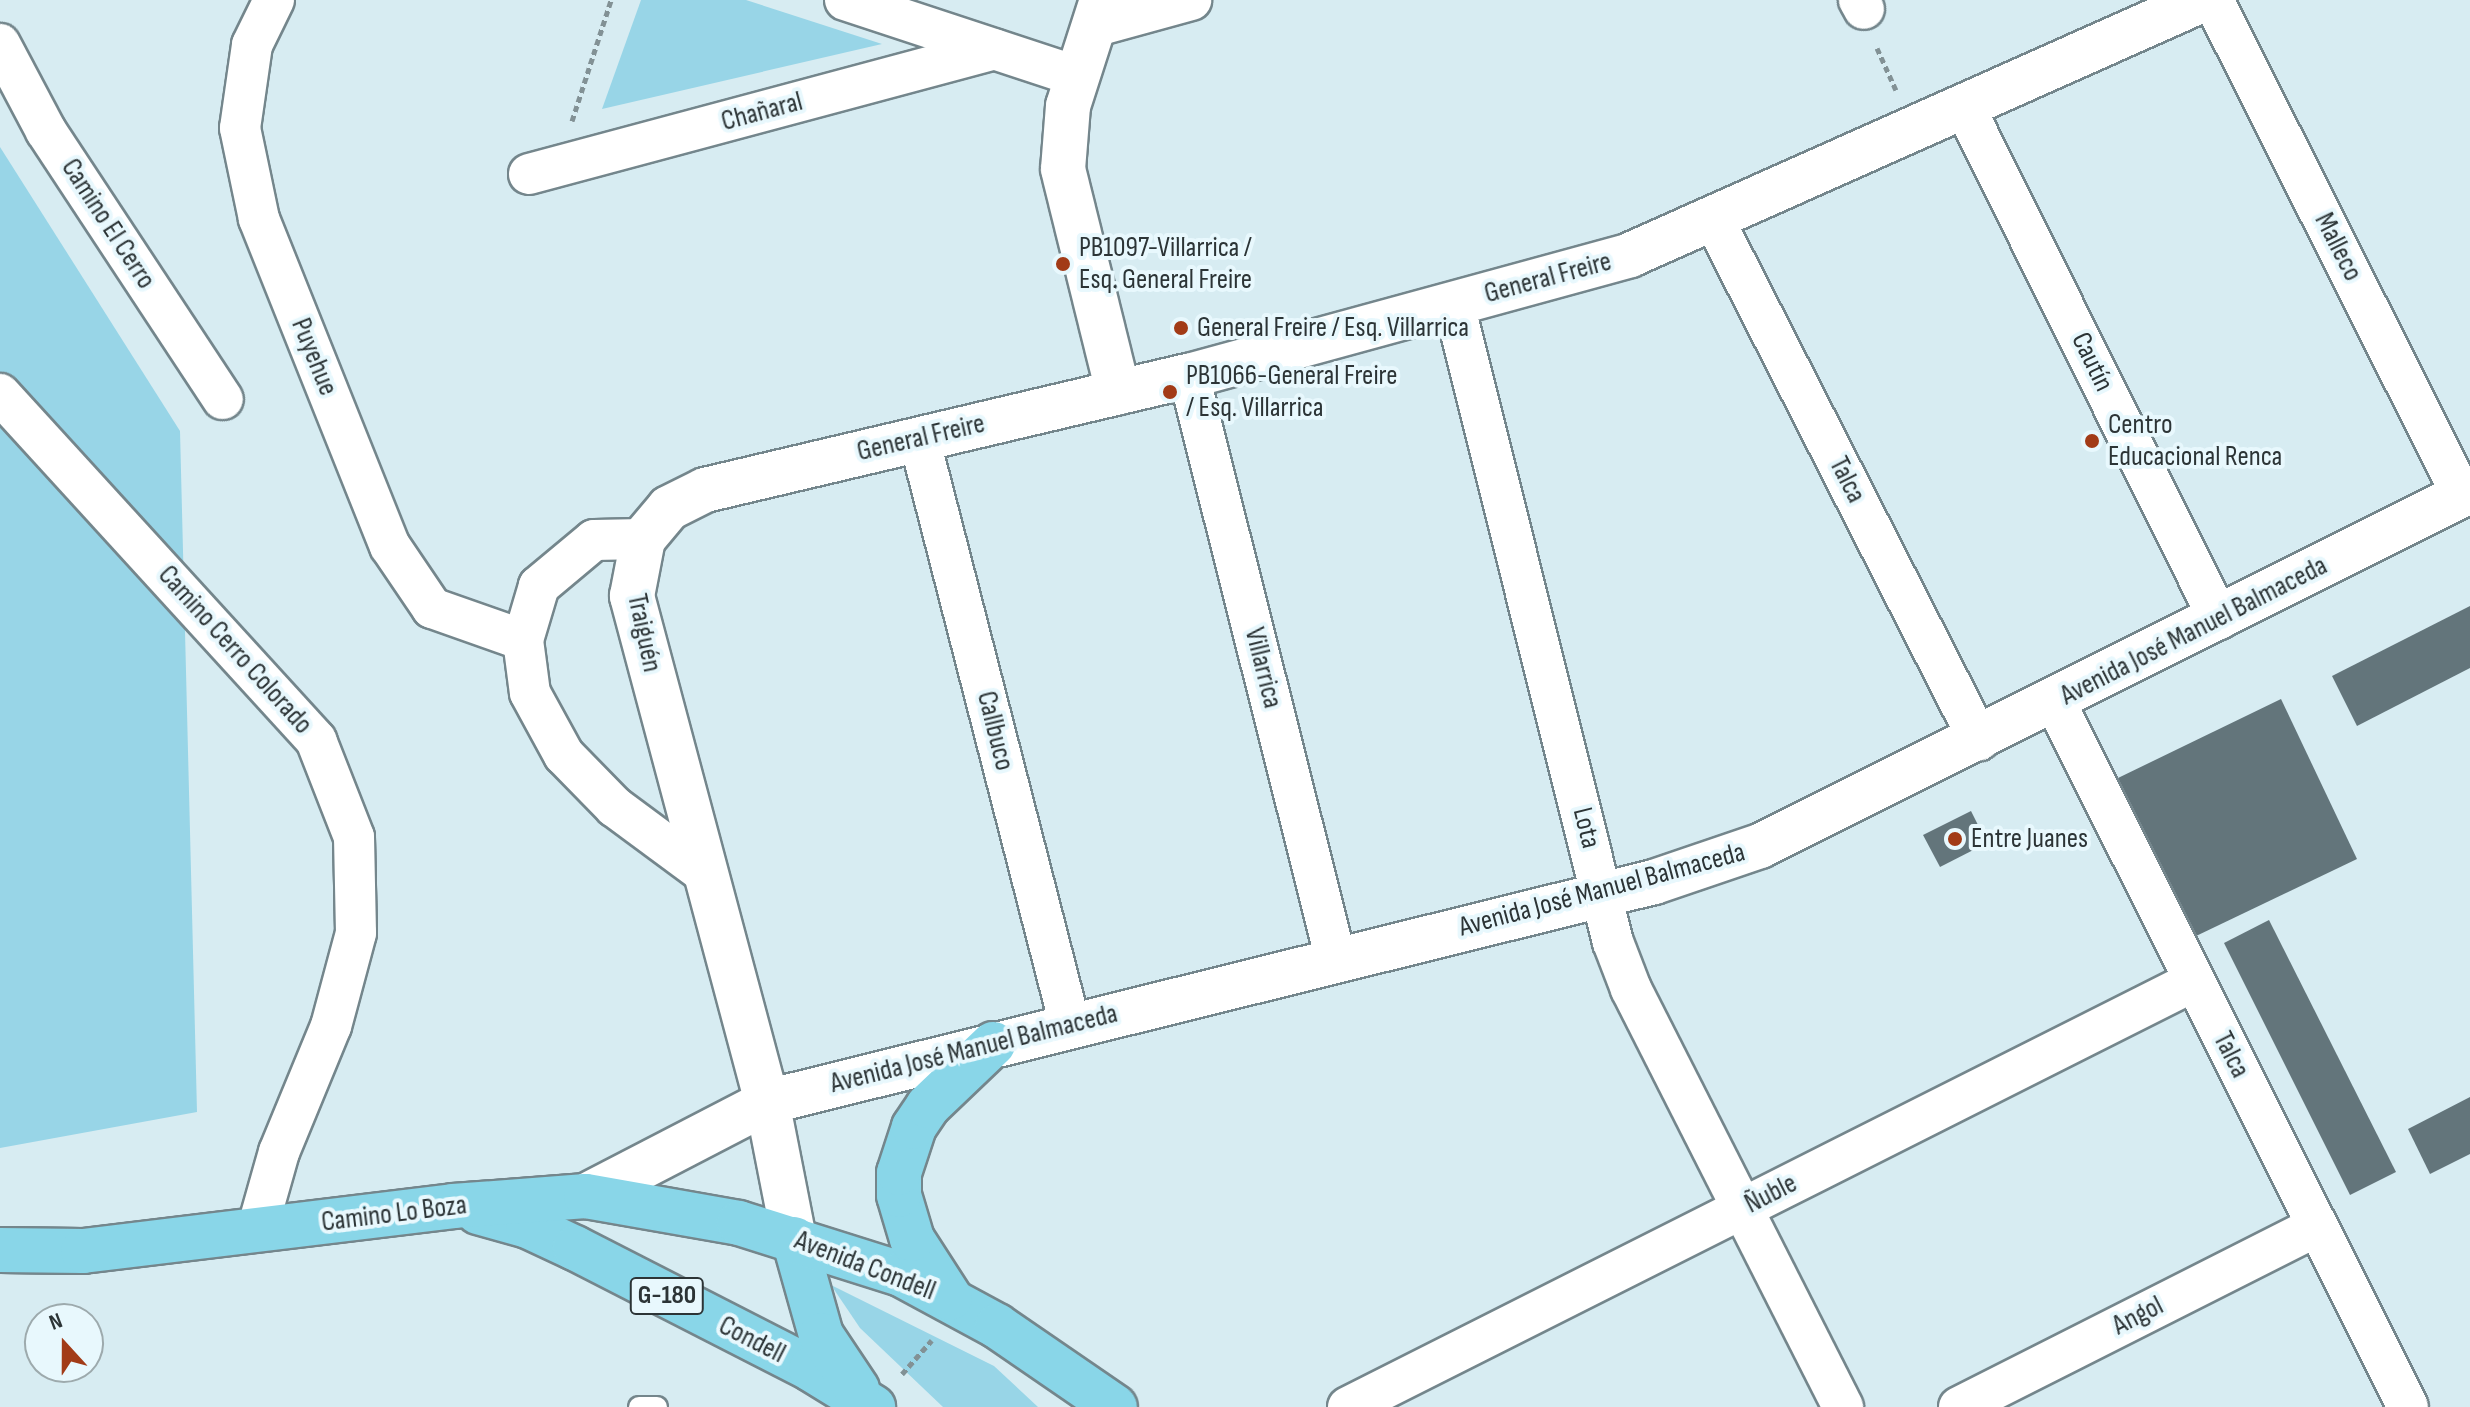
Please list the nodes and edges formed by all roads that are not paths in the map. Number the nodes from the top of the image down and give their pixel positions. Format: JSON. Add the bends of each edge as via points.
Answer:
{"nodes":[{"id":1,"x":274,"y":0,"type":"edge"},
{"id":2,"x":845,"y":0,"type":"edge"},
{"id":3,"x":1191,"y":0,"type":"edge"},
{"id":4,"x":2202,"y":0,"type":"edge"},
{"id":5,"x":2213,"y":0,"type":"edge"},
{"id":6,"x":1098,"y":14,"type":"edge"},
{"id":7,"x":0,"y":44,"type":"edge"},
{"id":8,"x":994,"y":49,"type":"junction"},
{"id":9,"x":1076,"y":76,"type":"junction"},
{"id":10,"x":1964,"y":106,"type":"junction"},
{"id":11,"x":543,"y":170,"type":"road end"},
{"id":12,"x":1714,"y":220,"type":"junction"},
{"id":13,"x":1454,"y":304,"type":"junction"},
{"id":14,"x":1189,"y":376,"type":"junction"},
{"id":15,"x":1118,"y":392,"type":"junction"},
{"id":16,"x":0,"y":394,"type":"edge"},
{"id":17,"x":223,"y":399,"type":"dead end"},
{"id":18,"x":919,"y":438,"type":"junction"},
{"id":19,"x":2466,"y":493,"type":"edge"},
{"id":20,"x":643,"y":539,"type":"junction"},
{"id":21,"x":2219,"y":619,"type":"junction"},
{"id":22,"x":523,"y":640,"type":"junction"},
{"id":23,"x":2055,"y":702,"type":"junction"},
{"id":24,"x":1979,"y":740,"type":"junction"},
{"id":25,"x":707,"y":875,"type":"junction"},
{"id":26,"x":1602,"y":895,"type":"junction"},
{"id":27,"x":1336,"y":960,"type":"junction"},
{"id":28,"x":2194,"y":981,"type":"junction"},
{"id":29,"x":1070,"y":1025,"type":"junction"},
{"id":30,"x":993,"y":1044,"type":"junction"},
{"id":31,"x":767,"y":1102,"type":"junction"},
{"id":32,"x":586,"y":1196,"type":"junction"},
{"id":33,"x":453,"y":1206,"type":"junction"},
{"id":34,"x":1742,"y":1208,"type":"junction"},
{"id":35,"x":2317,"y":1226,"type":"junction"},
{"id":36,"x":257,"y":1230,"type":"junction"},
{"id":37,"x":794,"y":1239,"type":"junction"},
{"id":38,"x":0,"y":1250,"type":"edge"},
{"id":39,"x":952,"y":1300,"type":"junction"},
{"id":40,"x":639,"y":1407,"type":"edge"},
{"id":41,"x":657,"y":1407,"type":"edge"},
{"id":42,"x":873,"y":1407,"type":"edge"},
{"id":43,"x":1115,"y":1407,"type":"edge"},
{"id":44,"x":1348,"y":1407,"type":"edge"},
{"id":45,"x":1843,"y":1407,"type":"edge"},
{"id":46,"x":1959,"y":1407,"type":"edge"},
{"id":47,"x":2408,"y":1407,"type":"edge"}],
"edges":[{"from":1,"to":22,"type":"street","name":"Puyehue","via":[[252,45],[240,128],[259,219],[390,546],[432,608]]},
{"from":2,"to":8,"type":"street"},
{"from":3,"to":6,"type":"street"},
{"from":4,"to":10,"type":"street","name":"General Freire"},
{"from":5,"to":19,"type":"street","name":"Malleco"},
{"from":6,"to":9,"type":"street"},
{"from":7,"to":17,"type":"street","name":"Camino El Cerro","via":[[46,131]]},
{"from":8,"to":9,"type":"street"},
{"from":8,"to":11,"type":"street","name":"Chañaral"},
{"from":9,"to":15,"type":"street","via":[[1064,137],[1067,200]]},
{"from":10,"to":12,"type":"street","name":"General Freire"},
{"from":10,"to":21,"type":"street","name":"Cautín"},
{"from":12,"to":13,"type":"street","name":"General Freire","via":[[1630,255]]},
{"from":12,"to":24,"type":"street","name":"Talca"},
{"from":13,"to":14,"type":"street","name":"General Freire"},
{"from":13,"to":26,"type":"street","name":"Lota"},
{"from":14,"to":15,"type":"street","name":"General Freire"},
{"from":14,"to":27,"type":"street","name":"Villarrica"},
{"from":15,"to":18,"type":"street","name":"General Freire"},
{"from":16,"to":36,"type":"street","name":"Camino Cerro Colorado","via":[[316,740],[354,837],[356,933],[331,1026],[279,1152]]},
{"from":18,"to":20,"type":"street","name":"General Freire","via":[[705,490],[669,508]]},
{"from":18,"to":29,"type":"street","name":"Callbuco"},
{"from":19,"to":21,"type":"street","name":"Avenida José Manuel Balmaceda"},
{"from":20,"to":22,"type":"street","via":[[594,540],[539,586]]},
{"from":20,"to":25,"type":"street","name":"Traiguén","via":[[632,596]]},
{"from":21,"to":23,"type":"street","name":"Avenida José Manuel Balmaceda"},
{"from":22,"to":25,"type":"street","via":[[530,693],[564,755],[615,807]]},
{"from":23,"to":24,"type":"street","name":"Avenida José Manuel Balmaceda"},
{"from":23,"to":28,"type":"street","name":"Talca"},
{"from":24,"to":26,"type":"street","name":"Avenida José Manuel Balmaceda","via":[[1760,846]]},
{"from":25,"to":31,"type":"street","name":"Traiguén"},
{"from":26,"to":27,"type":"street","name":"Avenida José Manuel Balmaceda"},
{"from":26,"to":34,"type":"street","name":"Lota","via":[[1631,989]]},
{"from":27,"to":29,"type":"street","name":"Avenida José Manuel Balmaceda"},
{"from":28,"to":34,"type":"street","name":"Ñuble"},
{"from":28,"to":35,"type":"street","name":"Talca"},
{"from":29,"to":30,"type":"street","name":"Avenida José Manuel Balmaceda"},
{"from":30,"to":31,"type":"street","name":"Avenida José Manuel Balmaceda"},
{"from":30,"to":39,"type":"main road","via":[[928,1106],[914,1127],[899,1173],[899,1195],[912,1239]]},
{"from":31,"to":32,"type":"street","name":"Camino Lo Boza"},
{"from":31,"to":37,"type":"street","name":"Traiguén"},
{"from":32,"to":33,"type":"main road","name":"Camino Lo Boza","number":"G-180"},
{"from":32,"to":37,"type":"main road","name":"Avenida Condell","number":"G-180","via":[[683,1211]]},
{"from":33,"to":36,"type":"main road","name":"Camino Lo Boza","number":"G-180"},
{"from":33,"to":42,"type":"main road","name":"Condell","number":"G-180","via":[[528,1226],[811,1369]]},
{"from":34,"to":44,"type":"street","name":"Ñuble"},
{"from":34,"to":45,"type":"street","name":"Lota"},
{"from":35,"to":46,"type":"street","name":"Angol"},
{"from":35,"to":47,"type":"street","name":"Talca"},
{"from":36,"to":38,"type":"main road","name":"Camino Lo Boza","number":"G-180","via":[[83,1251]]},
{"from":37,"to":39,"type":"main road","name":"Avenida Condell","number":"G-180","via":[[901,1274]]},
{"from":37,"to":42,"type":"main road","via":[[821,1335]]},
{"from":39,"to":43,"type":"main road","name":"Avenida Condell","number":"G-180"},
{"from":40,"to":41,"type":"lane"}]}
